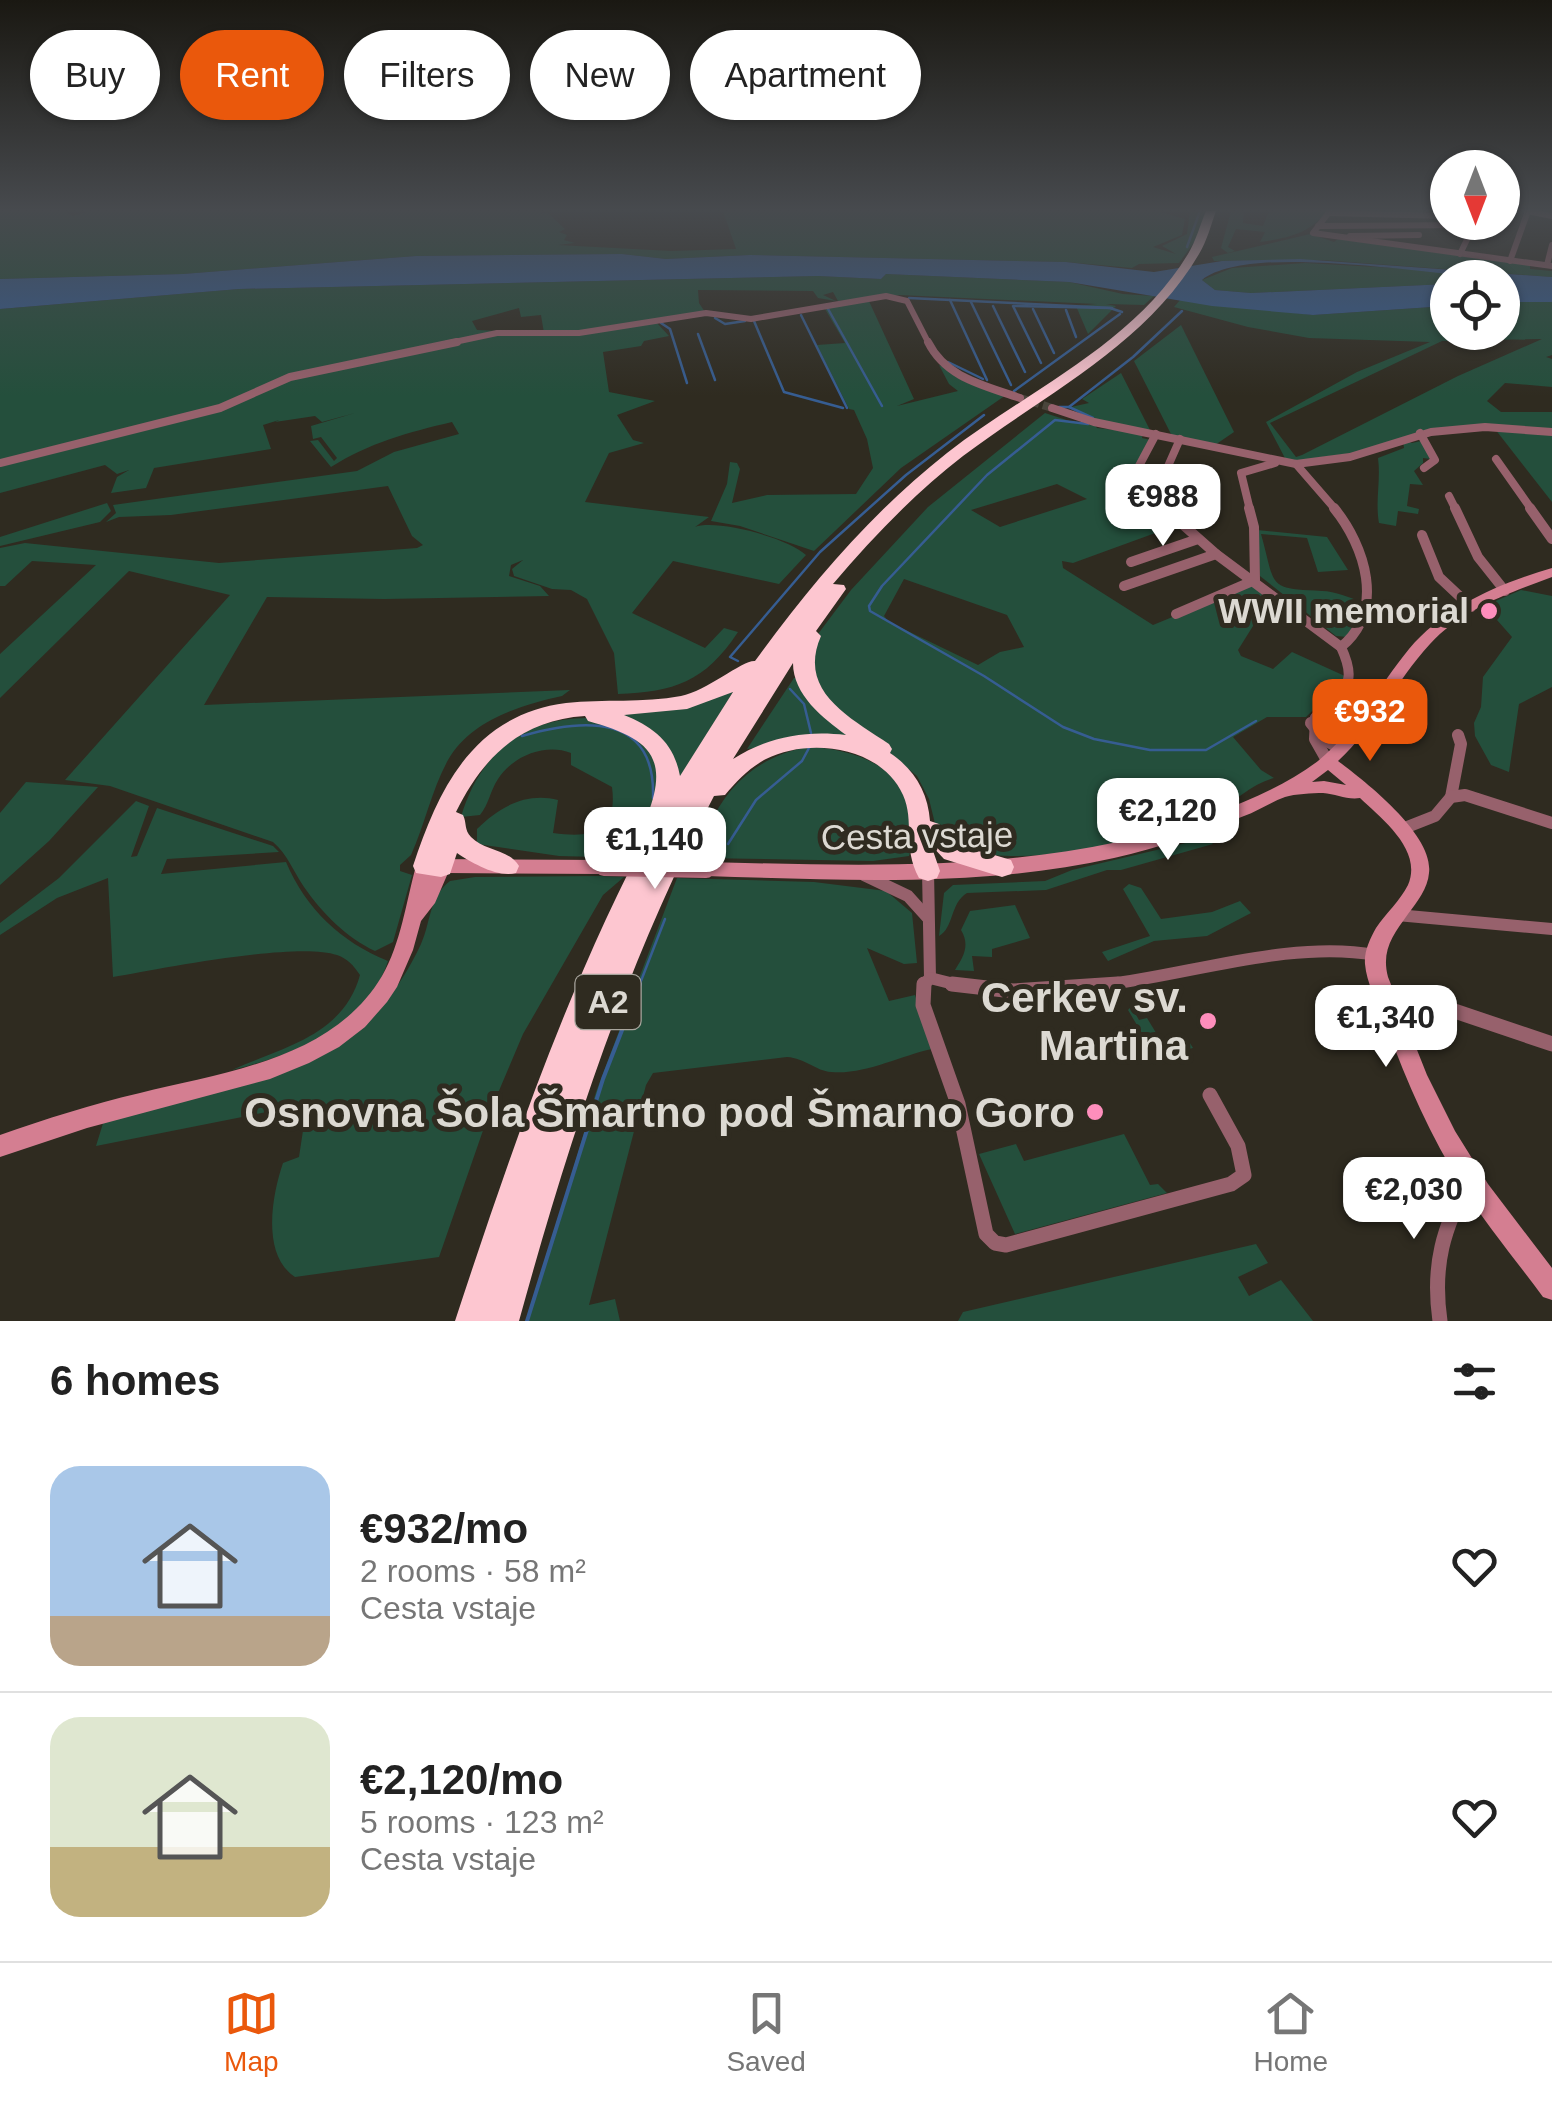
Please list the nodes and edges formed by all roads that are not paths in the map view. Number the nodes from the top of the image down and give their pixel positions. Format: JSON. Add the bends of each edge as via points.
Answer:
{"nodes":[{"id":1,"x":1185,"y":273,"type":"edge"},
{"id":2,"x":1158,"y":308,"type":"junction"},
{"id":3,"x":1020,"y":398,"type":"tunnel mouth"},
{"id":4,"x":1052,"y":408,"type":"tunnel mouth"},
{"id":5,"x":1552,"y":432,"type":"edge"},
{"id":6,"x":1420,"y":433,"type":"junction"},
{"id":7,"x":1156,"y":434,"type":"junction"},
{"id":8,"x":1180,"y":439,"type":"junction"},
{"id":9,"x":1496,"y":459,"type":"dead end"},
{"id":10,"x":1280,"y":462,"type":"junction"},
{"id":11,"x":0,"y":463,"type":"edge"},
{"id":12,"x":1296,"y":464,"type":"junction"},
{"id":13,"x":1424,"y":468,"type":"dead end"},
{"id":14,"x":1161,"y":482,"type":"dead end"},
{"id":15,"x":1449,"y":496,"type":"dead end"},
{"id":16,"x":1422,"y":535,"type":"dead end"},
{"id":17,"x":1198,"y":539,"type":"junction"},
{"id":18,"x":1552,"y":539,"type":"edge"},
{"id":19,"x":1216,"y":554,"type":"junction"},
{"id":20,"x":1131,"y":562,"type":"dead end"},
{"id":21,"x":1552,"y":572,"type":"edge"},
{"id":22,"x":1256,"y":580,"type":"junction"},
{"id":23,"x":1124,"y":586,"type":"dead end"},
{"id":24,"x":1505,"y":591,"type":"junction"},
{"id":25,"x":1471,"y":608,"type":"junction"},
{"id":26,"x":821,"y":610,"type":"junction"},
{"id":27,"x":1176,"y":614,"type":"dead end"},
{"id":28,"x":786,"y":630,"type":"junction"},
{"id":29,"x":1341,"y":647,"type":"junction"},
{"id":30,"x":1458,"y":735,"type":"dead end"},
{"id":31,"x":1334,"y":756,"type":"junction"},
{"id":32,"x":1286,"y":790,"type":"junction"},
{"id":33,"x":1354,"y":793,"type":"junction"},
{"id":34,"x":1452,"y":796,"type":"junction"},
{"id":35,"x":1377,"y":806,"type":"junction"},
{"id":36,"x":690,"y":820,"type":"junction"},
{"id":37,"x":1552,"y":823,"type":"edge"},
{"id":38,"x":453,"y":826,"type":"junction"},
{"id":39,"x":1402,"y":829,"type":"junction"},
{"id":40,"x":931,"y":830,"type":"junction"},
{"id":41,"x":507,"y":866,"type":"junction"},
{"id":42,"x":433,"y":867,"type":"junction"},
{"id":43,"x":1002,"y":868,"type":"junction"},
{"id":44,"x":859,"y":871,"type":"junction"},
{"id":45,"x":928,"y":872,"type":"junction"},
{"id":46,"x":640,"y":877,"type":"junction"},
{"id":47,"x":1397,"y":915,"type":"junction"},
{"id":48,"x":928,"y":918,"type":"junction"},
{"id":49,"x":1552,"y":929,"type":"edge"},
{"id":50,"x":1375,"y":955,"type":"junction"},
{"id":51,"x":930,"y":978,"type":"junction"},
{"id":52,"x":1386,"y":994,"type":"junction"},
{"id":53,"x":1552,"y":1044,"type":"edge"},
{"id":54,"x":1210,"y":1096,"type":"dead end"},
{"id":55,"x":0,"y":1146,"type":"edge"},
{"id":56,"x":1470,"y":1178,"type":"junction"},
{"id":57,"x":1552,"y":1288,"type":"edge"},
{"id":58,"x":472,"y":1321,"type":"edge"},
{"id":59,"x":502,"y":1321,"type":"edge"},
{"id":60,"x":1440,"y":1321,"type":"edge"}],
"edges":[{"from":1,"to":2,"type":"highway","number":"A2"},
{"from":2,"to":26,"type":"highway","number":"A2","via":[[1124,343],[944,478]]},
{"from":2,"to":28,"type":"highway","number":"A2","via":[[931,474],[846,558]]},
{"from":3,"to":11,"type":"street","via":[[942,365],[907,300],[886,296],[751,319],[706,313],[579,334],[496,333],[290,377],[220,408]]},
{"from":4,"to":7,"type":"street"},
{"from":5,"to":6,"type":"street","via":[[1485,427]]},
{"from":6,"to":12,"type":"street","via":[[1350,457]]},
{"from":6,"to":13,"type":"street","via":[[1435,460]]},
{"from":7,"to":8,"type":"street"},
{"from":7,"to":17,"type":"street","via":[[1123,497],[1181,523]]},
{"from":8,"to":10,"type":"street"},
{"from":8,"to":14,"type":"street"},
{"from":9,"to":18,"type":"street"},
{"from":10,"to":12,"type":"street"},
{"from":10,"to":22,"type":"street","via":[[1241,472],[1254,527]]},
{"from":12,"to":29,"type":"street","via":[[1336,510],[1368,566],[1366,601],[1353,638]]},
{"from":15,"to":24,"type":"street","via":[[1478,557]]},
{"from":16,"to":25,"type":"street","via":[[1429,562],[1449,592]]},
{"from":17,"to":19,"type":"street"},
{"from":17,"to":20,"type":"street"},
{"from":19,"to":22,"type":"street"},
{"from":19,"to":23,"type":"street"},
{"from":21,"to":24,"type":"street","name":"Cesta vstaje"},
{"from":22,"to":27,"type":"street"},
{"from":22,"to":29,"type":"street"},
{"from":24,"to":25,"type":"street","name":"Cesta vstaje"},
{"from":25,"to":31,"type":"street","name":"Cesta vstaje","via":[[1428,637],[1363,728]]},
{"from":26,"to":36,"type":"highway","number":"A2","via":[[756,702]]},
{"from":26,"to":40,"type":"highway","via":[[802,653],[807,684],[832,713],[914,778]]},
{"from":28,"to":42,"type":"highway","via":[[734,682],[705,697],[559,712],[504,732],[468,767]]},
{"from":28,"to":46,"type":"highway","number":"A2","via":[[723,724]]},
{"from":29,"to":31,"type":"street","via":[[1352,666],[1348,687],[1311,722],[1310,733]]},
{"from":30,"to":34,"type":"street"},
{"from":31,"to":32,"type":"street","name":"Cesta vstaje"},
{"from":31,"to":33,"type":"street","via":[[1334,777]]},
{"from":31,"to":35,"type":"street"},
{"from":32,"to":33,"type":"street"},
{"from":32,"to":43,"type":"street","name":"Cesta vstaje","via":[[1184,834]]},
{"from":33,"to":35,"type":"street"},
{"from":34,"to":37,"type":"street","via":[[1481,797]]},
{"from":34,"to":39,"type":"street","via":[[1436,816]]},
{"from":35,"to":39,"type":"street"},
{"from":36,"to":45,"type":"highway","via":[[731,772],[764,751],[799,741],[846,744],[878,756],[908,783]]},
{"from":36,"to":59,"type":"highway","number":"A2","via":[[604,1012]]},
{"from":38,"to":41,"type":"highway","via":[[467,849]]},
{"from":38,"to":42,"type":"highway"},
{"from":38,"to":46,"type":"highway","via":[[476,768],[501,740],[557,717],[610,718],[652,740],[669,767],[666,798],[645,845]]},
{"from":39,"to":47,"type":"street","via":[[1421,867]]},
{"from":40,"to":43,"type":"highway","via":[[953,852]]},
{"from":40,"to":45,"type":"highway"},
{"from":41,"to":42,"type":"street","name":"Cesta vstaje"},
{"from":41,"to":44,"type":"street","name":"Cesta vstaje","bridge":true},
{"from":42,"to":55,"type":"street","via":[[428,898],[380,997],[357,1021],[303,1056]]},
{"from":43,"to":45,"type":"street","name":"Cesta vstaje"},
{"from":44,"to":45,"type":"street","name":"Cesta vstaje"},
{"from":44,"to":48,"type":"street","via":[[908,896]]},
{"from":45,"to":48,"type":"street"},
{"from":46,"to":58,"type":"highway","number":"A2","via":[[543,1108]]},
{"from":47,"to":49,"type":"street"},
{"from":47,"to":50,"type":"street"},
{"from":48,"to":51,"type":"street"},
{"from":50,"to":51,"type":"street","via":[[1306,951],[1066,989],[983,988]]},
{"from":50,"to":52,"type":"street"},
{"from":51,"to":54,"type":"street","via":[[922,1005],[961,1118],[986,1234],[996,1244],[1231,1184],[1244,1175],[1244,1161]]},
{"from":52,"to":53,"type":"street"},
{"from":52,"to":56,"type":"street","via":[[1419,1082]]},
{"from":56,"to":57,"type":"street"},
{"from":56,"to":60,"type":"street","via":[[1438,1239],[1433,1282]]}]}
